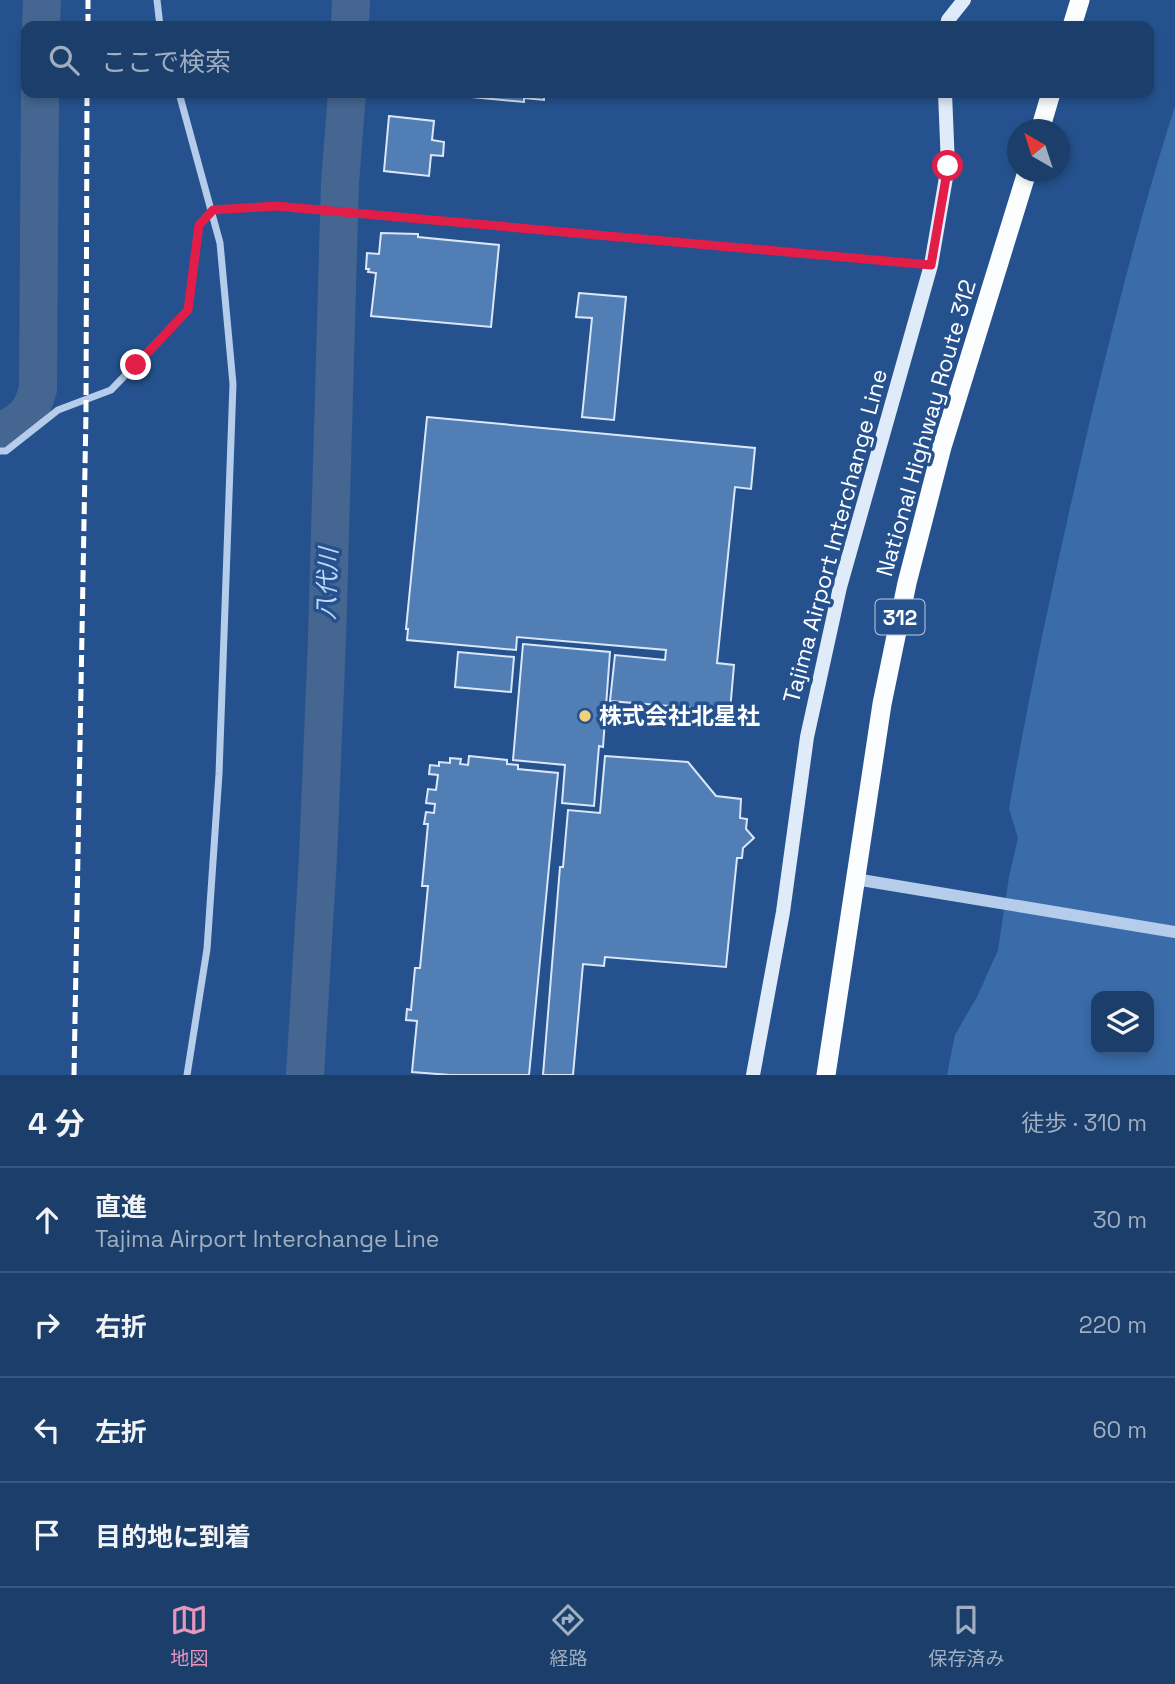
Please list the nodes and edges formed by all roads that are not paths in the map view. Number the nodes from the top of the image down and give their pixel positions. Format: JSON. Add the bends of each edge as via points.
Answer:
{"nodes":[{"id":1,"x":158,"y":0,"type":"edge"},
{"id":2,"x":964,"y":0,"type":"edge"},
{"id":3,"x":1074,"y":2,"type":"edge"},
{"id":4,"x":160,"y":21,"type":"edge"},
{"id":5,"x":948,"y":21,"type":"edge"},
{"id":6,"x":1072,"y":21,"type":"edge"},
{"id":7,"x":180,"y":98,"type":"edge"},
{"id":8,"x":945,"y":98,"type":"edge"},
{"id":9,"x":1050,"y":98,"type":"edge"},
{"id":10,"x":1043,"y":119,"type":"edge"},
{"id":11,"x":1024,"y":182,"type":"edge"},
{"id":12,"x":213,"y":210,"type":"junction"},
{"id":13,"x":931,"y":265,"type":"junction"},
{"id":14,"x":0,"y":452,"type":"edge"},
{"id":15,"x":855,"y":879,"type":"junction"},
{"id":16,"x":1175,"y":932,"type":"edge"},
{"id":17,"x":187,"y":1075,"type":"edge"},
{"id":18,"x":753,"y":1075,"type":"edge"},
{"id":19,"x":826,"y":1075,"type":"edge"}],
"edges":[{"from":1,"to":4,"type":"street"},
{"from":2,"to":5,"type":"main road"},
{"from":3,"to":6,"type":"highway"},
{"from":7,"to":12,"type":"street"},
{"from":8,"to":13,"type":"main road","name":"Tajima Airport Interchange Line","via":[[948,166]]},
{"from":9,"to":10,"type":"highway"},
{"from":11,"to":15,"type":"highway","name":"National Highway Route 312","number":"312","via":[[942,447],[907,583],[882,704]]},
{"from":12,"to":13,"type":"street","via":[[276,206]]},
{"from":12,"to":14,"type":"street","via":[[199,225],[188,310],[111,390],[58,410]]},
{"from":12,"to":17,"type":"street","via":[[233,384],[218,801],[207,949]]},
{"from":13,"to":18,"type":"main road","name":"Tajima Airport Interchange Line","via":[[834,615],[807,737],[783,912]]},
{"from":15,"to":16,"type":"street"},
{"from":15,"to":19,"type":"highway","name":"National Highway Route 312","number":"312"}]}
